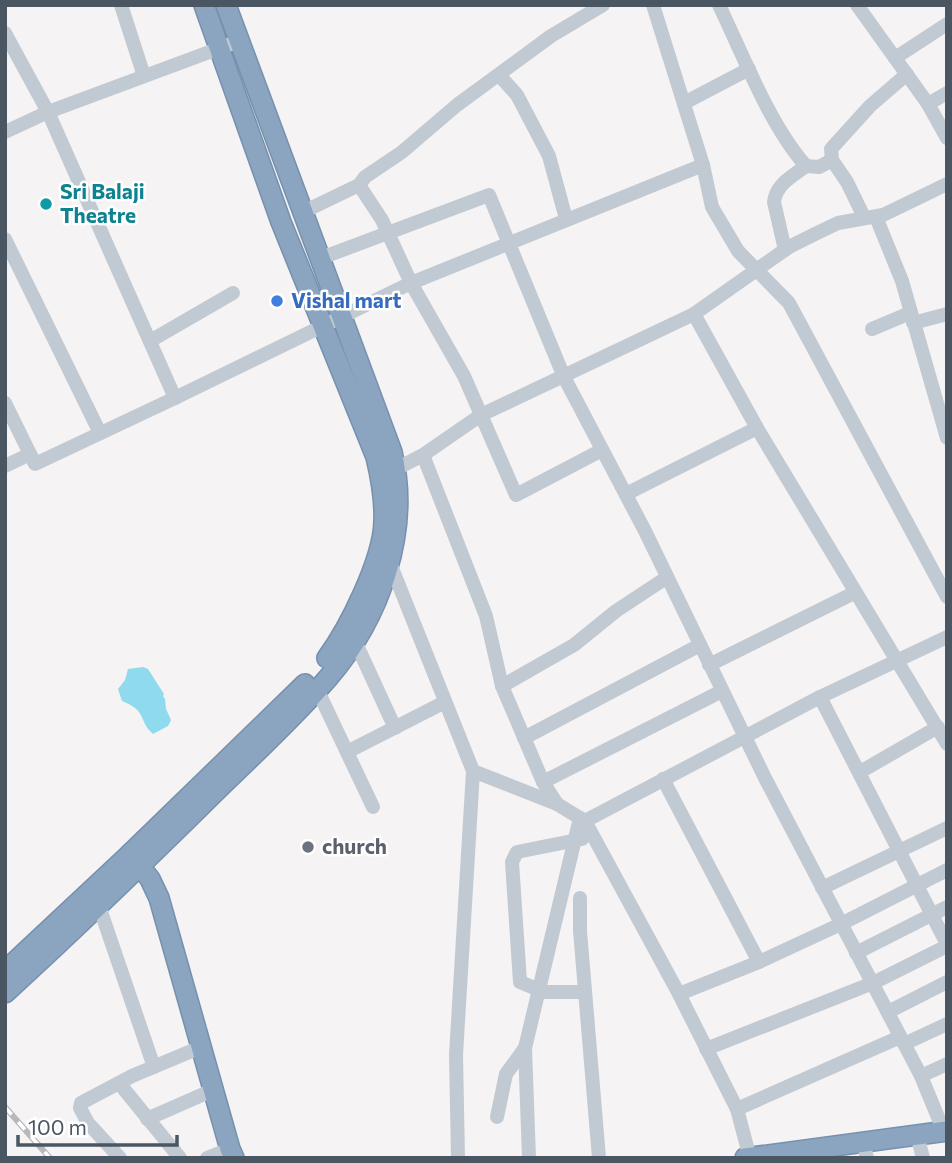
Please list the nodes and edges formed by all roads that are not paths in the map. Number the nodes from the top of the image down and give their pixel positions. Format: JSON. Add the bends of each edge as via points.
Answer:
{"nodes":[{"id":1,"x":121,"y":5,"type":"edge"},
{"id":2,"x":204,"y":5,"type":"edge"},
{"id":3,"x":226,"y":5,"type":"edge"},
{"id":4,"x":603,"y":5,"type":"edge"},
{"id":5,"x":653,"y":5,"type":"edge"},
{"id":6,"x":719,"y":5,"type":"edge"},
{"id":7,"x":858,"y":6,"type":"edge"},
{"id":8,"x":947,"y":24,"type":"edge"},
{"id":9,"x":5,"y":33,"type":"edge"},
{"id":10,"x":239,"y":41,"type":"junction"},
{"id":11,"x":218,"y":49,"type":"junction"},
{"id":12,"x":895,"y":58,"type":"junction"},
{"id":13,"x":749,"y":69,"type":"junction"},
{"id":14,"x":907,"y":74,"type":"junction"},
{"id":15,"x":499,"y":75,"type":"junction"},
{"id":16,"x":145,"y":76,"type":"junction"},
{"id":17,"x":947,"y":93,"type":"edge"},
{"id":18,"x":684,"y":103,"type":"junction"},
{"id":19,"x":928,"y":104,"type":"junction"},
{"id":20,"x":48,"y":112,"type":"junction"},
{"id":21,"x":5,"y":132,"type":"edge"},
{"id":22,"x":947,"y":138,"type":"edge"},
{"id":23,"x":832,"y":160,"type":"junction"},
{"id":24,"x":703,"y":165,"type":"junction"},
{"id":25,"x":806,"y":166,"type":"junction"},
{"id":26,"x":947,"y":184,"type":"edge"},
{"id":27,"x":359,"y":185,"type":"junction"},
{"id":28,"x":303,"y":212,"type":"junction"},
{"id":29,"x":870,"y":217,"type":"junction"},
{"id":30,"x":566,"y":219,"type":"junction"},
{"id":31,"x":387,"y":233,"type":"junction"},
{"id":32,"x":5,"y":239,"type":"edge"},
{"id":33,"x":509,"y":244,"type":"junction"},
{"id":34,"x":785,"y":250,"type":"junction"},
{"id":35,"x":321,"y":258,"type":"junction"},
{"id":36,"x":755,"y":271,"type":"junction"},
{"id":37,"x":411,"y":283,"type":"junction"},
{"id":38,"x":233,"y":293,"type":"dead end"},
{"id":39,"x":343,"y":314,"type":"junction"},
{"id":40,"x":694,"y":314,"type":"junction"},
{"id":41,"x":947,"y":314,"type":"edge"},
{"id":42,"x":912,"y":318,"type":"junction"},
{"id":43,"x":323,"y":324,"type":"junction"},
{"id":44,"x":872,"y":329,"type":"dead end"},
{"id":45,"x":150,"y":341,"type":"junction"},
{"id":46,"x":564,"y":377,"type":"junction"},
{"id":47,"x":947,"y":381,"type":"edge"},
{"id":48,"x":931,"y":387,"type":"junction"},
{"id":49,"x":175,"y":398,"type":"junction"},
{"id":50,"x":5,"y":403,"type":"edge"},
{"id":51,"x":481,"y":415,"type":"junction"},
{"id":52,"x":757,"y":428,"type":"junction"},
{"id":53,"x":100,"y":433,"type":"junction"},
{"id":54,"x":947,"y":438,"type":"edge"},
{"id":55,"x":602,"y":450,"type":"junction"},
{"id":56,"x":30,"y":454,"type":"junction"},
{"id":57,"x":423,"y":455,"type":"junction"},
{"id":58,"x":5,"y":466,"type":"edge"},
{"id":59,"x":388,"y":471,"type":"junction"},
{"id":60,"x":626,"y":494,"type":"junction"},
{"id":61,"x":390,"y":563,"type":"junction"},
{"id":62,"x":666,"y":578,"type":"junction"},
{"id":63,"x":854,"y":593,"type":"junction"},
{"id":64,"x":947,"y":597,"type":"edge"},
{"id":65,"x":947,"y":637,"type":"edge"},
{"id":66,"x":355,"y":640,"type":"junction"},
{"id":67,"x":700,"y":645,"type":"junction"},
{"id":68,"x":896,"y":660,"type":"junction"},
{"id":69,"x":709,"y":665,"type":"junction"},
{"id":70,"x":502,"y":686,"type":"junction"},
{"id":71,"x":317,"y":690,"type":"junction"},
{"id":72,"x":722,"y":691,"type":"junction"},
{"id":73,"x":820,"y":697,"type":"junction"},
{"id":74,"x":445,"y":702,"type":"junction"},
{"id":75,"x":396,"y":727,"type":"junction"},
{"id":76,"x":937,"y":727,"type":"junction"},
{"id":77,"x":745,"y":737,"type":"junction"},
{"id":78,"x":524,"y":738,"type":"junction"},
{"id":79,"x":947,"y":744,"type":"edge"},
{"id":80,"x":347,"y":752,"type":"junction"},
{"id":81,"x":472,"y":771,"type":"junction"},
{"id":82,"x":860,"y":772,"type":"junction"},
{"id":83,"x":663,"y":779,"type":"junction"},
{"id":84,"x":543,"y":782,"type":"junction"},
{"id":85,"x":557,"y":804,"type":"junction"},
{"id":86,"x":373,"y":807,"type":"dead end"},
{"id":87,"x":583,"y":819,"type":"junction"},
{"id":88,"x":947,"y":828,"type":"edge"},
{"id":89,"x":593,"y":836,"type":"junction"},
{"id":90,"x":575,"y":840,"type":"junction"},
{"id":91,"x":900,"y":851,"type":"junction"},
{"id":92,"x":136,"y":860,"type":"junction"},
{"id":93,"x":947,"y":870,"type":"edge"},
{"id":94,"x":917,"y":884,"type":"junction"},
{"id":95,"x":822,"y":888,"type":"junction"},
{"id":96,"x":580,"y":898,"type":"dead end"},
{"id":97,"x":99,"y":906,"type":"junction"},
{"id":98,"x":947,"y":907,"type":"edge"},
{"id":99,"x":933,"y":914,"type":"junction"},
{"id":100,"x":841,"y":925,"type":"junction"},
{"id":101,"x":947,"y":945,"type":"edge"},
{"id":102,"x":856,"y":953,"type":"junction"},
{"id":103,"x":759,"y":962,"type":"junction"},
{"id":104,"x":5,"y":971,"type":"edge"},
{"id":105,"x":947,"y":982,"type":"edge"},
{"id":106,"x":873,"y":983,"type":"junction"},
{"id":107,"x":539,"y":988,"type":"junction"},
{"id":108,"x":584,"y":992,"type":"junction"},
{"id":109,"x":5,"y":993,"type":"edge"},
{"id":110,"x":679,"y":995,"type":"junction"},
{"id":111,"x":888,"y":1012,"type":"junction"},
{"id":112,"x":947,"y":1024,"type":"edge"},
{"id":113,"x":902,"y":1041,"type":"junction"},
{"id":114,"x":201,"y":1047,"type":"junction"},
{"id":115,"x":525,"y":1048,"type":"junction"},
{"id":116,"x":706,"y":1049,"type":"junction"},
{"id":117,"x":947,"y":1064,"type":"edge"},
{"id":118,"x":154,"y":1067,"type":"junction"},
{"id":119,"x":921,"y":1076,"type":"junction"},
{"id":120,"x":119,"y":1083,"type":"junction"},
{"id":121,"x":213,"y":1090,"type":"junction"},
{"id":122,"x":737,"y":1109,"type":"junction"},
{"id":123,"x":497,"y":1117,"type":"dead end"},
{"id":124,"x":147,"y":1119,"type":"junction"},
{"id":125,"x":945,"y":1131,"type":"edge"},
{"id":126,"x":917,"y":1135,"type":"junction"},
{"id":127,"x":865,"y":1150,"type":"edge"},
{"id":128,"x":232,"y":1153,"type":"edge"},
{"id":129,"x":120,"y":1158,"type":"edge"},
{"id":130,"x":180,"y":1158,"type":"edge"},
{"id":131,"x":207,"y":1158,"type":"edge"},
{"id":132,"x":458,"y":1158,"type":"edge"},
{"id":133,"x":529,"y":1158,"type":"edge"},
{"id":134,"x":599,"y":1158,"type":"edge"},
{"id":135,"x":748,"y":1158,"type":"edge"},
{"id":136,"x":923,"y":1158,"type":"edge"}],
"edges":[{"from":1,"to":16,"type":"street"},
{"from":2,"to":11,"type":"highway"},
{"from":3,"to":10,"type":"highway"},
{"from":4,"to":15,"type":"street"},
{"from":5,"to":18,"type":"street"},
{"from":6,"to":13,"type":"street"},
{"from":7,"to":12,"type":"street"},
{"from":8,"to":12,"type":"street"},
{"from":9,"to":20,"type":"street"},
{"from":10,"to":11,"type":"street"},
{"from":10,"to":28,"type":"highway"},
{"from":11,"to":16,"type":"street"},
{"from":11,"to":43,"type":"highway"},
{"from":12,"to":14,"type":"street"},
{"from":13,"to":18,"type":"street"},
{"from":13,"to":25,"type":"street","via":[[791,148]]},
{"from":14,"to":19,"type":"street"},
{"from":14,"to":23,"type":"street","via":[[846,130],[831,149]]},
{"from":15,"to":27,"type":"street"},
{"from":15,"to":30,"type":"street","via":[[517,95],[549,156]]},
{"from":16,"to":20,"type":"street"},
{"from":17,"to":19,"type":"street"},
{"from":18,"to":24,"type":"street"},
{"from":19,"to":22,"type":"street"},
{"from":20,"to":21,"type":"street"},
{"from":20,"to":45,"type":"street"},
{"from":23,"to":25,"type":"street","via":[[819,167]]},
{"from":23,"to":29,"type":"street"},
{"from":24,"to":30,"type":"street"},
{"from":24,"to":36,"type":"street","via":[[712,207]]},
{"from":25,"to":34,"type":"street","via":[[775,195]]},
{"from":26,"to":29,"type":"street","via":[[905,206]]},
{"from":27,"to":28,"type":"street"},
{"from":27,"to":31,"type":"street"},
{"from":28,"to":35,"type":"highway"},
{"from":29,"to":34,"type":"street","via":[[838,223]]},
{"from":29,"to":42,"type":"street","via":[[902,281]]},
{"from":30,"to":33,"type":"street"},
{"from":31,"to":33,"type":"street","via":[[489,195]]},
{"from":31,"to":35,"type":"street"},
{"from":31,"to":37,"type":"street"},
{"from":32,"to":53,"type":"street"},
{"from":33,"to":37,"type":"street"},
{"from":33,"to":46,"type":"street"},
{"from":34,"to":36,"type":"street"},
{"from":35,"to":39,"type":"highway"},
{"from":36,"to":40,"type":"street"},
{"from":36,"to":64,"type":"street","via":[[789,303]]},
{"from":37,"to":39,"type":"street"},
{"from":37,"to":51,"type":"street"},
{"from":38,"to":45,"type":"street"},
{"from":39,"to":43,"type":"street"},
{"from":39,"to":59,"type":"highway","via":[[393,452]]},
{"from":40,"to":46,"type":"street"},
{"from":40,"to":52,"type":"street"},
{"from":41,"to":42,"type":"street"},
{"from":42,"to":44,"type":"street"},
{"from":42,"to":48,"type":"street"},
{"from":43,"to":49,"type":"street"},
{"from":43,"to":59,"type":"highway","via":[[376,457]]},
{"from":45,"to":49,"type":"street"},
{"from":46,"to":51,"type":"street"},
{"from":46,"to":55,"type":"street"},
{"from":47,"to":48,"type":"street"},
{"from":48,"to":54,"type":"street"},
{"from":49,"to":53,"type":"street"},
{"from":50,"to":56,"type":"street"},
{"from":51,"to":55,"type":"street","via":[[516,495]]},
{"from":51,"to":57,"type":"street"},
{"from":52,"to":60,"type":"street"},
{"from":52,"to":63,"type":"street"},
{"from":53,"to":56,"type":"street","via":[[35,464]]},
{"from":55,"to":60,"type":"street"},
{"from":56,"to":58,"type":"street"},
{"from":57,"to":59,"type":"street"},
{"from":57,"to":70,"type":"street","via":[[486,616]]},
{"from":59,"to":61,"type":"highway","via":[[398,523]]},
{"from":59,"to":92,"type":"highway","via":[[382,543],[343,634],[308,680]]},
{"from":60,"to":62,"type":"street"},
{"from":61,"to":66,"type":"highway"},
{"from":61,"to":74,"type":"street"},
{"from":62,"to":67,"type":"street"},
{"from":62,"to":70,"type":"street","via":[[574,645]]},
{"from":63,"to":68,"type":"street"},
{"from":63,"to":69,"type":"street"},
{"from":65,"to":68,"type":"street"},
{"from":66,"to":71,"type":"highway"},
{"from":66,"to":75,"type":"street"},
{"from":67,"to":69,"type":"street"},
{"from":67,"to":78,"type":"street"},
{"from":68,"to":73,"type":"street"},
{"from":68,"to":76,"type":"street"},
{"from":69,"to":72,"type":"street"},
{"from":70,"to":78,"type":"street"},
{"from":71,"to":80,"type":"street"},
{"from":71,"to":92,"type":"highway"},
{"from":72,"to":77,"type":"street"},
{"from":72,"to":84,"type":"street"},
{"from":73,"to":77,"type":"street"},
{"from":73,"to":82,"type":"street"},
{"from":74,"to":75,"type":"street"},
{"from":74,"to":81,"type":"street"},
{"from":75,"to":80,"type":"street"},
{"from":76,"to":79,"type":"street"},
{"from":76,"to":82,"type":"street"},
{"from":77,"to":83,"type":"street"},
{"from":77,"to":95,"type":"street"},
{"from":78,"to":84,"type":"street"},
{"from":80,"to":86,"type":"street"},
{"from":81,"to":85,"type":"street"},
{"from":81,"to":132,"type":"street","via":[[456,1055]]},
{"from":82,"to":91,"type":"street"},
{"from":83,"to":87,"type":"street"},
{"from":83,"to":103,"type":"street"},
{"from":84,"to":85,"type":"street"},
{"from":85,"to":87,"type":"street"},
{"from":87,"to":89,"type":"street"},
{"from":87,"to":90,"type":"street"},
{"from":88,"to":91,"type":"street"},
{"from":89,"to":90,"type":"street"},
{"from":89,"to":110,"type":"street"},
{"from":90,"to":107,"type":"street"},
{"from":90,"to":107,"type":"street","via":[[517,852],[512,862],[520,982]]},
{"from":91,"to":94,"type":"street"},
{"from":91,"to":95,"type":"street"},
{"from":92,"to":97,"type":"highway"},
{"from":92,"to":104,"type":"highway"},
{"from":92,"to":114,"type":"highway","via":[[159,898]]},
{"from":93,"to":94,"type":"street"},
{"from":94,"to":99,"type":"street"},
{"from":94,"to":100,"type":"street"},
{"from":95,"to":100,"type":"street"},
{"from":96,"to":108,"type":"street"},
{"from":97,"to":109,"type":"highway"},
{"from":97,"to":118,"type":"street"},
{"from":98,"to":99,"type":"street"},
{"from":99,"to":101,"type":"street"},
{"from":99,"to":102,"type":"street"},
{"from":100,"to":102,"type":"street"},
{"from":100,"to":103,"type":"street"},
{"from":101,"to":106,"type":"street"},
{"from":102,"to":106,"type":"street"},
{"from":103,"to":110,"type":"street"},
{"from":105,"to":111,"type":"street"},
{"from":106,"to":111,"type":"street"},
{"from":106,"to":116,"type":"street"},
{"from":107,"to":108,"type":"street","via":[[544,992]]},
{"from":107,"to":115,"type":"street"},
{"from":108,"to":134,"type":"street"},
{"from":110,"to":116,"type":"street"},
{"from":111,"to":113,"type":"street"},
{"from":112,"to":113,"type":"street"},
{"from":113,"to":119,"type":"street"},
{"from":113,"to":122,"type":"street"},
{"from":114,"to":118,"type":"street"},
{"from":114,"to":121,"type":"highway"},
{"from":115,"to":123,"type":"street","via":[[506,1074]]},
{"from":115,"to":133,"type":"street"},
{"from":116,"to":122,"type":"street"},
{"from":117,"to":119,"type":"street"},
{"from":118,"to":120,"type":"street"},
{"from":119,"to":125,"type":"street"},
{"from":120,"to":124,"type":"street"},
{"from":120,"to":129,"type":"street","via":[[87,1099],[80,1108]]},
{"from":121,"to":124,"type":"street"},
{"from":121,"to":128,"type":"highway"},
{"from":122,"to":135,"type":"street"},
{"from":124,"to":130,"type":"street"},
{"from":125,"to":126,"type":"highway"},
{"from":126,"to":127,"type":"highway"},
{"from":126,"to":136,"type":"street"},
{"from":127,"to":135,"type":"highway"},
{"from":128,"to":131,"type":"street"}]}
